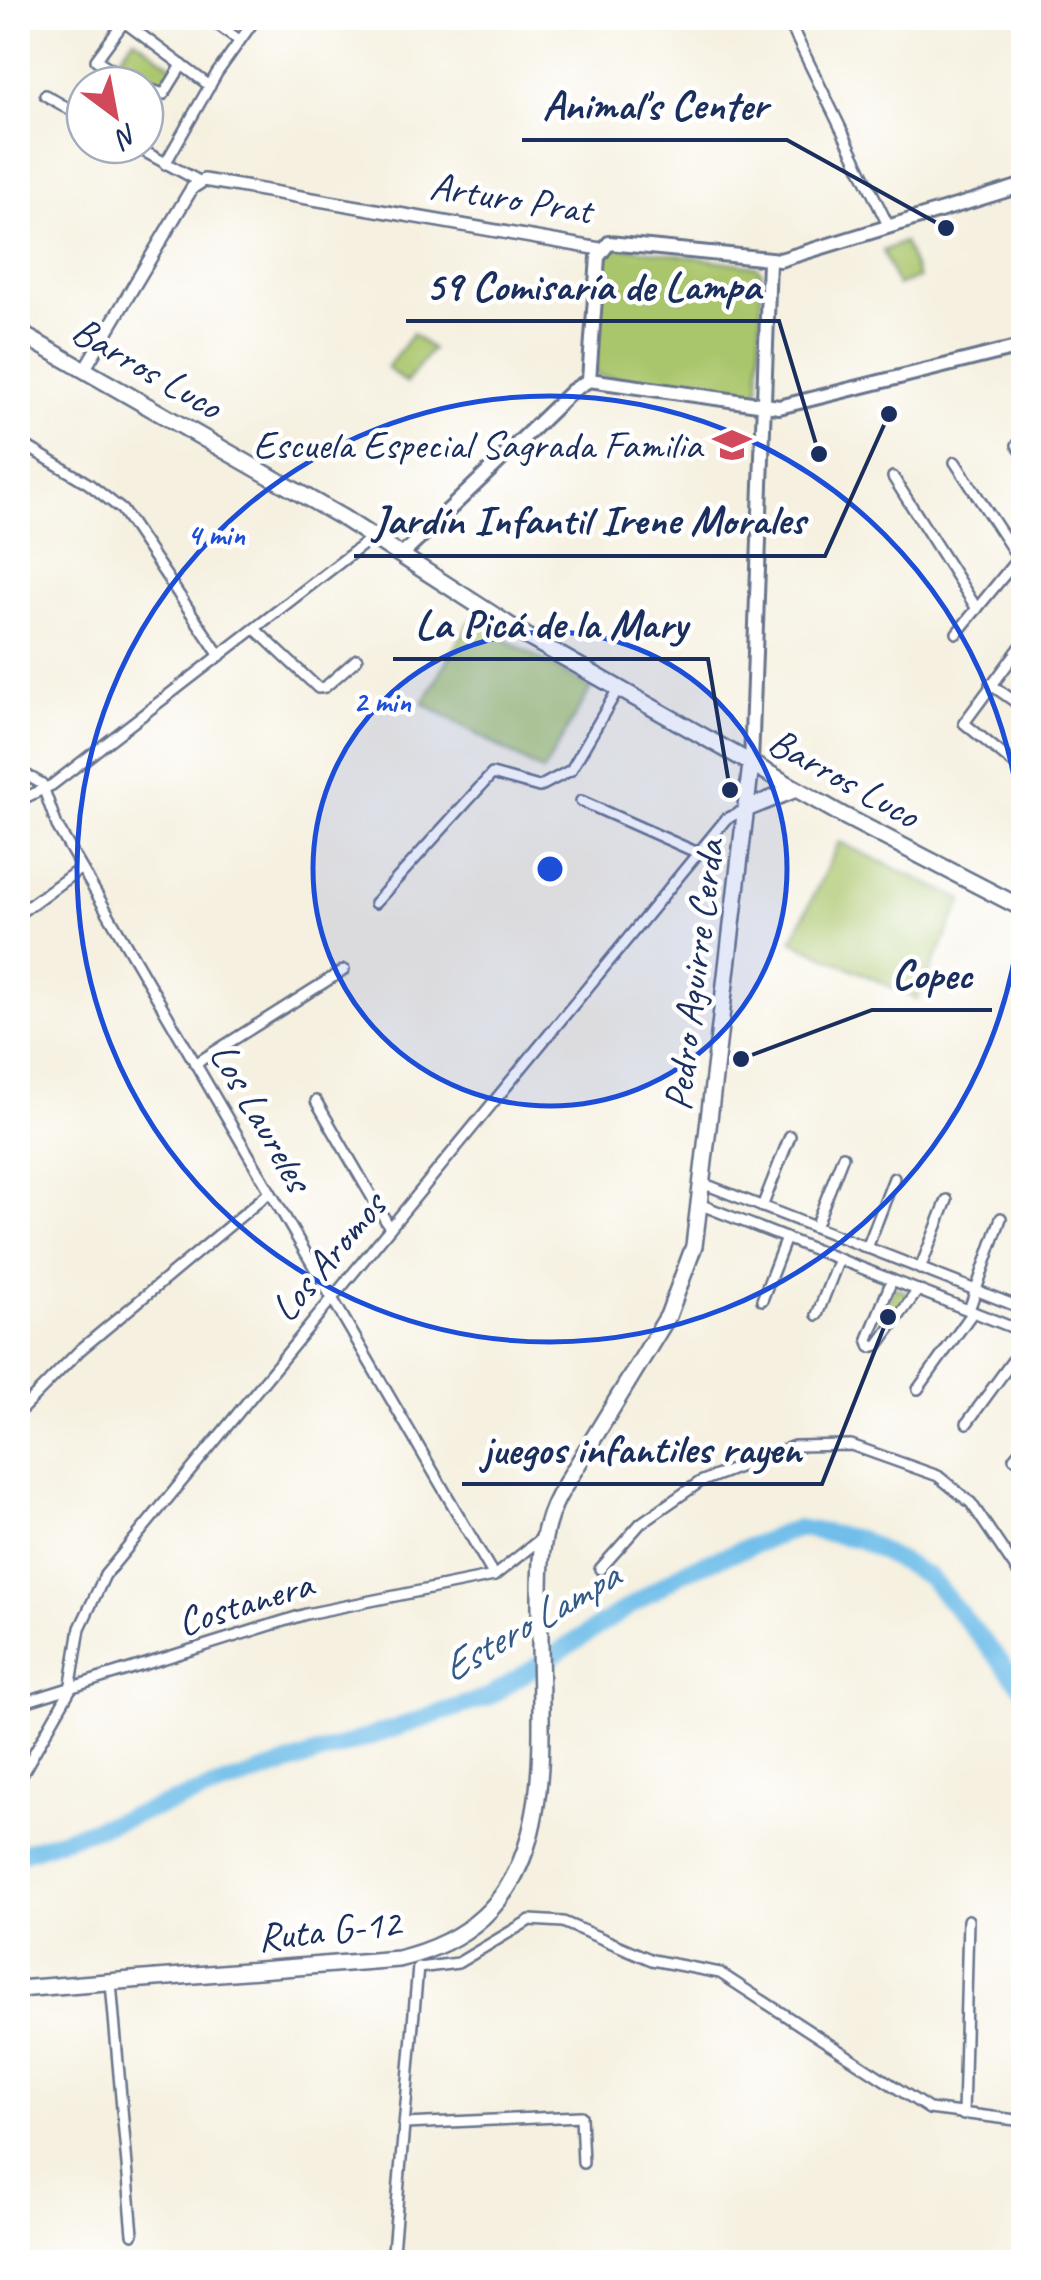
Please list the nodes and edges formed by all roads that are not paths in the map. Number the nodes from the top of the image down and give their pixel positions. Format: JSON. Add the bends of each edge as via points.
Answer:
{"nodes":[{"id":1,"x":210,"y":18,"type":"edge"},
{"id":2,"x":256,"y":18,"type":"edge"},
{"id":3,"x":787,"y":18,"type":"edge"},
{"id":4,"x":240,"y":40,"type":"junction"},
{"id":5,"x":105,"y":65,"type":"edge"},
{"id":6,"x":182,"y":65,"type":"junction"},
{"id":7,"x":210,"y":86,"type":"junction"},
{"id":8,"x":165,"y":92,"type":"edge"},
{"id":9,"x":45,"y":95,"type":"dead end"},
{"id":10,"x":65,"y":106,"type":"edge"},
{"id":11,"x":166,"y":164,"type":"joint"},
{"id":12,"x":200,"y":182,"type":"junction"},
{"id":13,"x":1024,"y":185,"type":"edge"},
{"id":14,"x":888,"y":225,"type":"junction"},
{"id":15,"x":600,"y":249,"type":"junction"},
{"id":16,"x":769,"y":261,"type":"junction"},
{"id":17,"x":20,"y":337,"type":"edge"},
{"id":18,"x":1024,"y":346,"type":"edge"},
{"id":19,"x":84,"y":370,"type":"junction"},
{"id":20,"x":589,"y":380,"type":"junction"},
{"id":21,"x":765,"y":406,"type":"junction"},
{"id":22,"x":18,"y":441,"type":"edge"},
{"id":23,"x":1017,"y":445,"type":"dead end"},
{"id":24,"x":1024,"y":456,"type":"edge"},
{"id":25,"x":956,"y":462,"type":"dead end"},
{"id":26,"x":893,"y":478,"type":"dead end"},
{"id":27,"x":373,"y":537,"type":"junction"},
{"id":28,"x":1021,"y":555,"type":"edge"},
{"id":29,"x":401,"y":556,"type":"junction"},
{"id":30,"x":977,"y":609,"type":"junction"},
{"id":31,"x":255,"y":629,"type":"junction"},
{"id":32,"x":957,"y":633,"type":"dead end"},
{"id":33,"x":1024,"y":642,"type":"edge"},
{"id":34,"x":220,"y":656,"type":"junction"},
{"id":35,"x":357,"y":659,"type":"dead end"},
{"id":36,"x":990,"y":684,"type":"junction"},
{"id":37,"x":618,"y":689,"type":"junction"},
{"id":38,"x":1024,"y":708,"type":"edge"},
{"id":39,"x":751,"y":764,"type":"junction"},
{"id":40,"x":18,"y":770,"type":"edge"},
{"id":41,"x":1024,"y":772,"type":"edge"},
{"id":42,"x":45,"y":789,"type":"junction"},
{"id":43,"x":796,"y":789,"type":"junction"},
{"id":44,"x":581,"y":800,"type":"dead end"},
{"id":45,"x":18,"y":802,"type":"edge"},
{"id":46,"x":746,"y":809,"type":"junction"},
{"id":47,"x":698,"y":853,"type":"junction"},
{"id":48,"x":81,"y":868,"type":"junction"},
{"id":49,"x":375,"y":903,"type":"dead end"},
{"id":50,"x":1020,"y":903,"type":"edge"},
{"id":51,"x":18,"y":914,"type":"edge"},
{"id":52,"x":344,"y":970,"type":"dead end"},
{"id":53,"x":200,"y":1061,"type":"junction"},
{"id":54,"x":316,"y":1101,"type":"dead end"},
{"id":55,"x":790,"y":1136,"type":"dead end"},
{"id":56,"x":842,"y":1156,"type":"dead end"},
{"id":57,"x":894,"y":1178,"type":"dead end"},
{"id":58,"x":702,"y":1183,"type":"junction"},
{"id":59,"x":270,"y":1192,"type":"junction"},
{"id":60,"x":947,"y":1200,"type":"dead end"},
{"id":61,"x":700,"y":1204,"type":"junction"},
{"id":62,"x":757,"y":1205,"type":"junction"},
{"id":63,"x":1000,"y":1218,"type":"dead end"},
{"id":64,"x":745,"y":1222,"type":"junction"},
{"id":65,"x":390,"y":1228,"type":"junction"},
{"id":66,"x":815,"y":1228,"type":"junction"},
{"id":67,"x":786,"y":1238,"type":"junction"},
{"id":68,"x":867,"y":1248,"type":"junction"},
{"id":69,"x":839,"y":1259,"type":"junction"},
{"id":70,"x":920,"y":1269,"type":"junction"},
{"id":71,"x":892,"y":1280,"type":"junction"},
{"id":72,"x":961,"y":1284,"type":"junction"},
{"id":73,"x":918,"y":1290,"type":"junction"},
{"id":74,"x":974,"y":1290,"type":"junction"},
{"id":75,"x":332,"y":1298,"type":"junction"},
{"id":76,"x":762,"y":1300,"type":"dead end"},
{"id":77,"x":953,"y":1304,"type":"junction"},
{"id":78,"x":1024,"y":1309,"type":"edge"},
{"id":79,"x":971,"y":1311,"type":"junction"},
{"id":80,"x":817,"y":1314,"type":"dead end"},
{"id":81,"x":1024,"y":1332,"type":"edge"},
{"id":82,"x":1024,"y":1345,"type":"edge"},
{"id":83,"x":918,"y":1389,"type":"dead end"},
{"id":84,"x":18,"y":1413,"type":"edge"},
{"id":85,"x":966,"y":1423,"type":"dead end"},
{"id":86,"x":1024,"y":1446,"type":"edge"},
{"id":87,"x":1014,"y":1458,"type":"dead end"},
{"id":88,"x":543,"y":1537,"type":"junction"},
{"id":89,"x":600,"y":1569,"type":"dead end"},
{"id":90,"x":494,"y":1576,"type":"junction"},
{"id":91,"x":1024,"y":1581,"type":"edge"},
{"id":92,"x":70,"y":1690,"type":"junction"},
{"id":93,"x":18,"y":1704,"type":"edge"},
{"id":94,"x":18,"y":1781,"type":"edge"},
{"id":95,"x":968,"y":1920,"type":"dead end"},
{"id":96,"x":417,"y":1961,"type":"junction"},
{"id":97,"x":112,"y":1983,"type":"junction"},
{"id":98,"x":18,"y":1989,"type":"edge"},
{"id":99,"x":963,"y":2114,"type":"junction"},
{"id":100,"x":1024,"y":2121,"type":"edge"},
{"id":101,"x":405,"y":2124,"type":"junction"},
{"id":102,"x":583,"y":2164,"type":"dead end"},
{"id":103,"x":133,"y":2234,"type":"dead end"},
{"id":104,"x":392,"y":2262,"type":"edge"}],
"edges":[{"from":1,"to":4,"type":"street"},
{"from":2,"to":4,"type":"street"},
{"from":3,"to":14,"type":"street"},
{"from":4,"to":7,"type":"street"},
{"from":5,"to":6,"type":"street","via":[[96,60],[124,22]]},
{"from":6,"to":7,"type":"street"},
{"from":6,"to":8,"type":"street"},
{"from":7,"to":11,"type":"street"},
{"from":9,"to":10,"type":"street"},
{"from":11,"to":12,"type":"street"},
{"from":12,"to":15,"type":"street","name":"Arturo Prat"},
{"from":12,"to":19,"type":"street"},
{"from":13,"to":14,"type":"main road","name":"Arturo Prat"},
{"from":14,"to":16,"type":"main road","name":"Arturo Prat"},
{"from":15,"to":16,"type":"main road","name":"Arturo Prat","via":[[619,240]]},
{"from":15,"to":20,"type":"main road"},
{"from":16,"to":21,"type":"main road","name":"Pedro Aguirre Cerda"},
{"from":17,"to":19,"type":"main road","name":"Barros Luco"},
{"from":18,"to":21,"type":"main road"},
{"from":19,"to":27,"type":"main road","name":"Barros Luco"},
{"from":20,"to":21,"type":"main road"},
{"from":20,"to":29,"type":"main road"},
{"from":21,"to":39,"type":"main road","name":"Pedro Aguirre Cerda"},
{"from":22,"to":34,"type":"street","via":[[122,510]]},
{"from":23,"to":24,"type":"street"},
{"from":25,"to":28,"type":"street"},
{"from":26,"to":30,"type":"street"},
{"from":27,"to":29,"type":"main road","name":"Barros Luco"},
{"from":27,"to":31,"type":"street"},
{"from":28,"to":30,"type":"street"},
{"from":29,"to":37,"type":"main road","name":"Barros Luco"},
{"from":30,"to":32,"type":"street"},
{"from":31,"to":34,"type":"street"},
{"from":31,"to":35,"type":"street","via":[[318,688]]},
{"from":33,"to":36,"type":"street"},
{"from":34,"to":42,"type":"street"},
{"from":36,"to":38,"type":"street"},
{"from":36,"to":41,"type":"street","via":[[964,723]]},
{"from":37,"to":39,"type":"main road","name":"Barros Luco"},
{"from":37,"to":49,"type":"street","via":[[567,774],[539,787],[492,774]]},
{"from":39,"to":43,"type":"main road","name":"Barros Luco"},
{"from":39,"to":46,"type":"main road","name":"Pedro Aguirre Cerda"},
{"from":40,"to":42,"type":"street"},
{"from":42,"to":45,"type":"street"},
{"from":42,"to":48,"type":"street","name":"Los Laureles"},
{"from":43,"to":46,"type":"main road"},
{"from":43,"to":50,"type":"main road","name":"Barros Luco"},
{"from":44,"to":47,"type":"street"},
{"from":46,"to":47,"type":"street","name":"Los Aromos","via":[[728,816]]},
{"from":46,"to":58,"type":"main road","name":"Pedro Aguirre Cerda"},
{"from":47,"to":65,"type":"street","name":"Los Aromos"},
{"from":48,"to":51,"type":"street"},
{"from":48,"to":53,"type":"street","name":"Los Laureles"},
{"from":52,"to":53,"type":"street","name":"Los Laureles"},
{"from":53,"to":59,"type":"street","name":"Los Laureles"},
{"from":54,"to":65,"type":"street"},
{"from":55,"to":62,"type":"street"},
{"from":56,"to":66,"type":"street"},
{"from":57,"to":68,"type":"street"},
{"from":58,"to":61,"type":"main road","name":"Pedro Aguirre Cerda"},
{"from":58,"to":62,"type":"street"},
{"from":59,"to":75,"type":"street","name":"Los Laureles"},
{"from":59,"to":84,"type":"street","via":[[150,1289]]},
{"from":60,"to":70,"type":"street"},
{"from":61,"to":64,"type":"street"},
{"from":61,"to":88,"type":"main road","name":"Pedro Aguirre Cerda","via":[[675,1302],[558,1495]]},
{"from":62,"to":64,"type":"street"},
{"from":62,"to":66,"type":"street"},
{"from":63,"to":74,"type":"street"},
{"from":64,"to":67,"type":"street"},
{"from":65,"to":75,"type":"street","name":"Los Aromos"},
{"from":66,"to":68,"type":"street"},
{"from":67,"to":69,"type":"street"},
{"from":67,"to":76,"type":"street"},
{"from":68,"to":70,"type":"street"},
{"from":69,"to":71,"type":"street"},
{"from":69,"to":80,"type":"street"},
{"from":70,"to":72,"type":"street"},
{"from":71,"to":73,"type":"street"},
{"from":71,"to":73,"type":"street","via":[[868,1339],[871,1347]]},
{"from":72,"to":74,"type":"street"},
{"from":72,"to":77,"type":"street"},
{"from":73,"to":77,"type":"street"},
{"from":74,"to":78,"type":"street"},
{"from":74,"to":79,"type":"street"},
{"from":75,"to":90,"type":"street","name":"Los Laureles"},
{"from":75,"to":92,"type":"street","name":"Los Aromos","via":[[105,1575],[80,1628]]},
{"from":77,"to":79,"type":"street"},
{"from":79,"to":81,"type":"street"},
{"from":79,"to":83,"type":"street"},
{"from":82,"to":85,"type":"street"},
{"from":86,"to":87,"type":"street"},
{"from":88,"to":90,"type":"street"},
{"from":88,"to":96,"type":"main road","name":"Ruta G-12","via":[[533,1828],[510,1889],[466,1932]]},
{"from":89,"to":91,"type":"street","via":[[641,1523],[700,1482],[794,1446],[851,1444],[938,1476],[971,1504]]},
{"from":90,"to":92,"type":"street","name":"Costanera","via":[[306,1614]]},
{"from":92,"to":93,"type":"street","name":"Costanera"},
{"from":92,"to":94,"type":"street","name":"Los Aromos"},
{"from":95,"to":99,"type":"street"},
{"from":96,"to":97,"type":"main road","name":"Ruta G-12"},
{"from":96,"to":99,"type":"street","via":[[458,1963],[530,1920],[563,1922],[652,1960],[720,1974],[929,2109]]},
{"from":96,"to":101,"type":"street"},
{"from":97,"to":98,"type":"main road","name":"Ruta G-12"},
{"from":97,"to":103,"type":"street"},
{"from":99,"to":100,"type":"street"},
{"from":101,"to":102,"type":"street","via":[[580,2116]]},
{"from":101,"to":104,"type":"street"}]}
